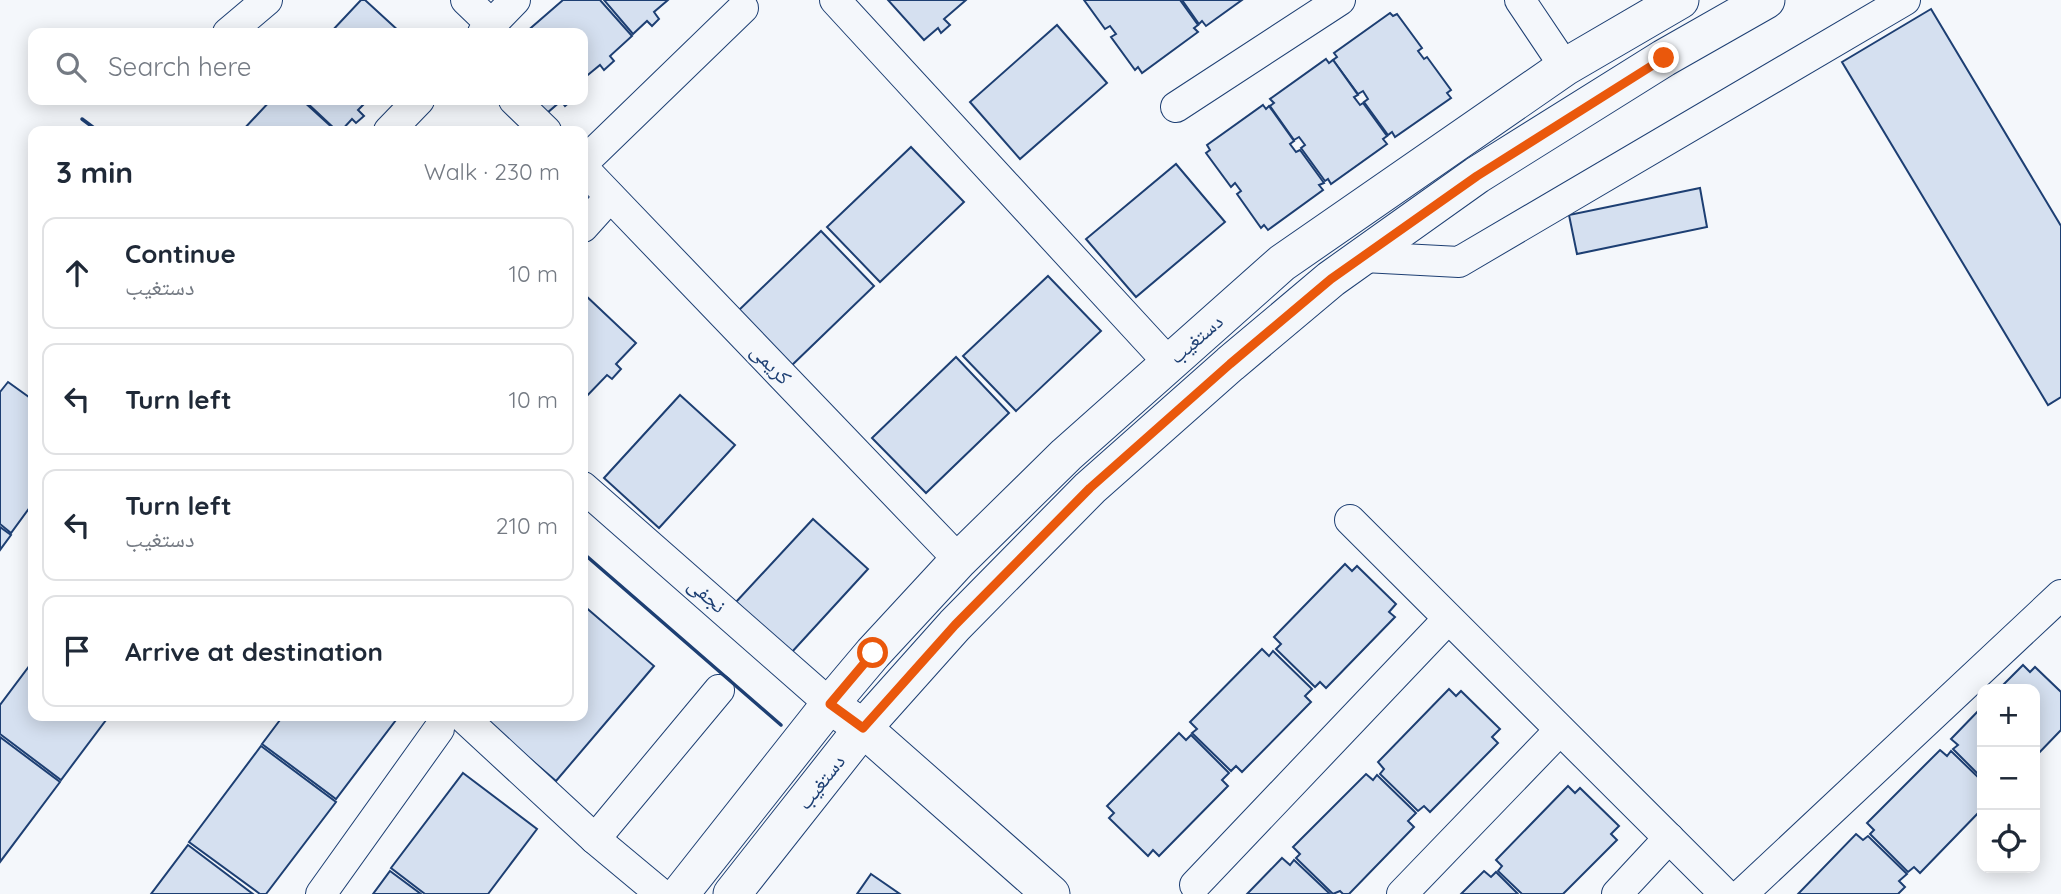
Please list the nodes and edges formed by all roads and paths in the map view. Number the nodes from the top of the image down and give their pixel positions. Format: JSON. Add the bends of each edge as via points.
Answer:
{"nodes":[{"id":1,"x":267,"y":0,"type":"edge"},
{"id":2,"x":467,"y":0,"type":"edge"},
{"id":3,"x":515,"y":0,"type":"edge"},
{"id":4,"x":835,"y":0,"type":"edge"},
{"id":5,"x":1340,"y":0,"type":"edge"},
{"id":6,"x":1520,"y":0,"type":"edge"},
{"id":7,"x":1679,"y":0,"type":"edge"},
{"id":8,"x":1766,"y":0,"type":"edge"},
{"id":9,"x":1905,"y":0,"type":"edge"},
{"id":10,"x":743,"y":8,"type":"dead end"},
{"id":11,"x":234,"y":28,"type":"edge"},
{"id":12,"x":486,"y":28,"type":"edge"},
{"id":13,"x":488,"y":28,"type":"edge"},
{"id":14,"x":1565,"y":67,"type":"junction"},
{"id":15,"x":414,"y":105,"type":"edge"},
{"id":16,"x":519,"y":105,"type":"edge"},
{"id":17,"x":1176,"y":107,"type":"dead end"},
{"id":18,"x":394,"y":126,"type":"edge"},
{"id":19,"x":541,"y":126,"type":"edge"},
{"id":20,"x":588,"y":158,"type":"edge"},
{"id":21,"x":588,"y":174,"type":"edge"},
{"id":22,"x":610,"y":197,"type":"junction"},
{"id":23,"x":588,"y":221,"type":"edge"},
{"id":24,"x":1364,"y":257,"type":"junction"},
{"id":25,"x":1169,"y":363,"type":"junction"},
{"id":26,"x":588,"y":492,"type":"edge"},
{"id":27,"x":1350,"y":520,"type":"dead end"},
{"id":28,"x":959,"y":560,"type":"junction"},
{"id":29,"x":2061,"y":595,"type":"edge"},
{"id":30,"x":1448,"y":619,"type":"junction"},
{"id":31,"x":719,"y":690,"type":"dead end"},
{"id":32,"x":830,"y":704,"type":"junction"},
{"id":33,"x":450,"y":722,"type":"edge"},
{"id":34,"x":863,"y":728,"type":"junction"},
{"id":35,"x":1560,"y":730,"type":"junction"},
{"id":36,"x":1669,"y":838,"type":"junction"},
{"id":37,"x":595,"y":839,"type":"junction"},
{"id":38,"x":1195,"y":885,"type":"dead end"},
{"id":39,"x":321,"y":894,"type":"edge"},
{"id":40,"x":661,"y":894,"type":"edge"},
{"id":41,"x":680,"y":894,"type":"edge"},
{"id":42,"x":732,"y":894,"type":"edge"},
{"id":43,"x":1051,"y":894,"type":"edge"},
{"id":44,"x":1402,"y":894,"type":"edge"},
{"id":45,"x":1617,"y":894,"type":"edge"},
{"id":46,"x":1725,"y":894,"type":"edge"},
{"id":47,"x":1742,"y":894,"type":"edge"}],
"edges":[{"from":1,"to":11,"type":"street"},
{"from":2,"to":12,"type":"street"},
{"from":3,"to":13,"type":"street"},
{"from":4,"to":25,"type":"street"},
{"from":5,"to":17,"type":"street"},
{"from":6,"to":14,"type":"street"},
{"from":7,"to":14,"type":"street","name":"دستغیب"},
{"from":8,"to":24,"type":"street","name":"دستغیب","via":[[1664,58],[1477,176]]},
{"from":9,"to":24,"type":"street","via":[[1459,261]]},
{"from":10,"to":20,"type":"street"},
{"from":14,"to":25,"type":"street","name":"دستغیب","via":[[1282,263]]},
{"from":15,"to":18,"type":"street"},
{"from":16,"to":19,"type":"street"},
{"from":21,"to":22,"type":"street","name":"کریمی"},
{"from":22,"to":23,"type":"street"},
{"from":22,"to":28,"type":"street","name":"کریمی"},
{"from":24,"to":34,"type":"street","name":"دستغیب","via":[[1240,355],[1090,488],[955,625]]},
{"from":25,"to":28,"type":"street","name":"دستغیب"},
{"from":26,"to":32,"type":"street","name":"نجفی"},
{"from":27,"to":30,"type":"street"},
{"from":28,"to":32,"type":"street","name":"دستغیب"},
{"from":29,"to":47,"type":"street"},
{"from":30,"to":35,"type":"street"},
{"from":30,"to":38,"type":"street"},
{"from":31,"to":37,"type":"street"},
{"from":32,"to":34,"type":"street"},
{"from":32,"to":41,"type":"street","name":"دستغیب"},
{"from":33,"to":37,"type":"street"},
{"from":33,"to":39,"type":"street"},
{"from":34,"to":42,"type":"street","name":"دستغیب"},
{"from":34,"to":43,"type":"street"},
{"from":35,"to":36,"type":"street"},
{"from":35,"to":44,"type":"street"},
{"from":36,"to":45,"type":"street"},
{"from":36,"to":46,"type":"street"},
{"from":37,"to":40,"type":"street"}]}
